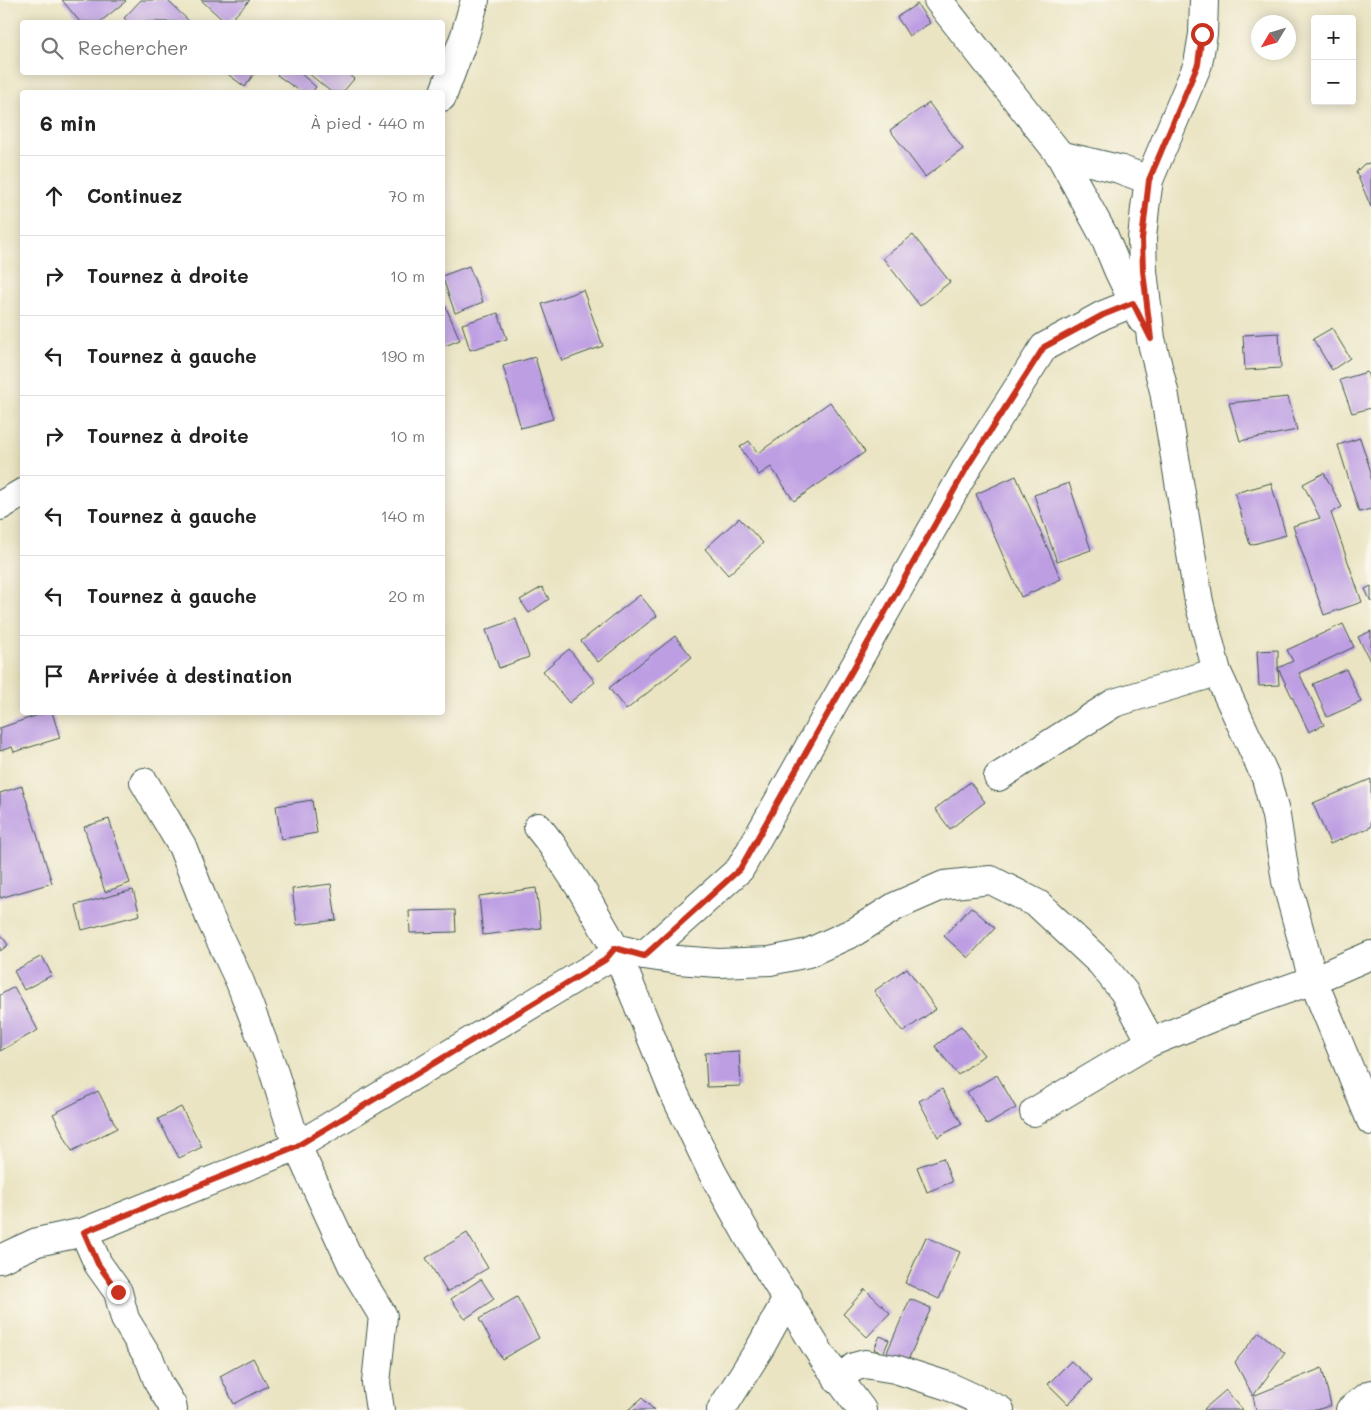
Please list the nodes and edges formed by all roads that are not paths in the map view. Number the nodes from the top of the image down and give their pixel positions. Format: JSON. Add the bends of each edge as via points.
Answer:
{"nodes":[{"id":1,"x":475,"y":0,"type":"edge"},
{"id":2,"x":938,"y":0,"type":"edge"},
{"id":3,"x":1204,"y":0,"type":"edge"},
{"id":4,"x":445,"y":90,"type":"edge"},
{"id":5,"x":1060,"y":155,"type":"junction"},
{"id":6,"x":1149,"y":180,"type":"junction"},
{"id":7,"x":1133,"y":303,"type":"junction"},
{"id":8,"x":1151,"y":339,"type":"junction"},
{"id":9,"x":20,"y":494,"type":"edge"},
{"id":10,"x":0,"y":506,"type":"edge"},
{"id":11,"x":1217,"y":672,"type":"junction"},
{"id":12,"x":998,"y":777,"type":"dead end"},
{"id":13,"x":144,"y":782,"type":"dead end"},
{"id":14,"x":538,"y":826,"type":"dead end"},
{"id":15,"x":615,"y":948,"type":"junction"},
{"id":16,"x":1371,"y":955,"type":"edge"},
{"id":17,"x":644,"y":956,"type":"junction"},
{"id":18,"x":1314,"y":980,"type":"junction"},
{"id":19,"x":1151,"y":1042,"type":"junction"},
{"id":20,"x":1034,"y":1112,"type":"dead end"},
{"id":21,"x":1371,"y":1121,"type":"edge"},
{"id":22,"x":297,"y":1146,"type":"junction"},
{"id":23,"x":84,"y":1232,"type":"junction"},
{"id":24,"x":0,"y":1259,"type":"edge"},
{"id":25,"x":788,"y":1297,"type":"junction"},
{"id":26,"x":838,"y":1380,"type":"junction"},
{"id":27,"x":1371,"y":1394,"type":"edge"},
{"id":28,"x":173,"y":1410,"type":"edge"},
{"id":29,"x":380,"y":1410,"type":"edge"},
{"id":30,"x":722,"y":1410,"type":"edge"},
{"id":31,"x":862,"y":1410,"type":"edge"},
{"id":32,"x":1000,"y":1410,"type":"edge"},
{"id":33,"x":1350,"y":1410,"type":"edge"}],
"edges":[{"from":1,"to":4,"type":"street"},
{"from":2,"to":5,"type":"street"},
{"from":3,"to":6,"type":"street","via":[[1198,64]]},
{"from":5,"to":6,"type":"street"},
{"from":5,"to":7,"type":"street","via":[[1104,236]]},
{"from":6,"to":8,"type":"street","via":[[1142,247]]},
{"from":7,"to":8,"type":"street"},
{"from":7,"to":17,"type":"street","via":[[1103,315],[1044,347],[969,464],[740,869]]},
{"from":8,"to":11,"type":"street","via":[[1164,391],[1199,602]]},
{"from":9,"to":10,"type":"street"},
{"from":11,"to":12,"type":"street","via":[[1114,703]]},
{"from":11,"to":18,"type":"street","via":[[1266,778],[1276,816],[1286,881]]},
{"from":13,"to":22,"type":"street","via":[[182,846],[240,982],[271,1063]]},
{"from":14,"to":15,"type":"street","via":[[583,892]]},
{"from":15,"to":17,"type":"street"},
{"from":15,"to":22,"type":"street","via":[[605,960]]},
{"from":15,"to":25,"type":"street","via":[[673,1091],[712,1172],[749,1238]]},
{"from":16,"to":18,"type":"street"},
{"from":17,"to":19,"type":"street","via":[[718,963],[770,960],[808,953],[856,931],[896,906],[944,885],[991,880],[1038,904],[1101,963],[1124,992]]},
{"from":18,"to":19,"type":"street"},
{"from":18,"to":21,"type":"street"},
{"from":19,"to":20,"type":"street"},
{"from":22,"to":23,"type":"street"},
{"from":22,"to":29,"type":"street","via":[[352,1265],[383,1316],[376,1383]]},
{"from":23,"to":24,"type":"street","via":[[37,1242]]},
{"from":23,"to":28,"type":"street","via":[[98,1264],[118,1292],[125,1318],[150,1360]]},
{"from":25,"to":26,"type":"street"},
{"from":25,"to":30,"type":"street"},
{"from":26,"to":31,"type":"street"},
{"from":26,"to":32,"type":"street","via":[[866,1364],[895,1369],[948,1386]]},
{"from":27,"to":33,"type":"street"}]}
